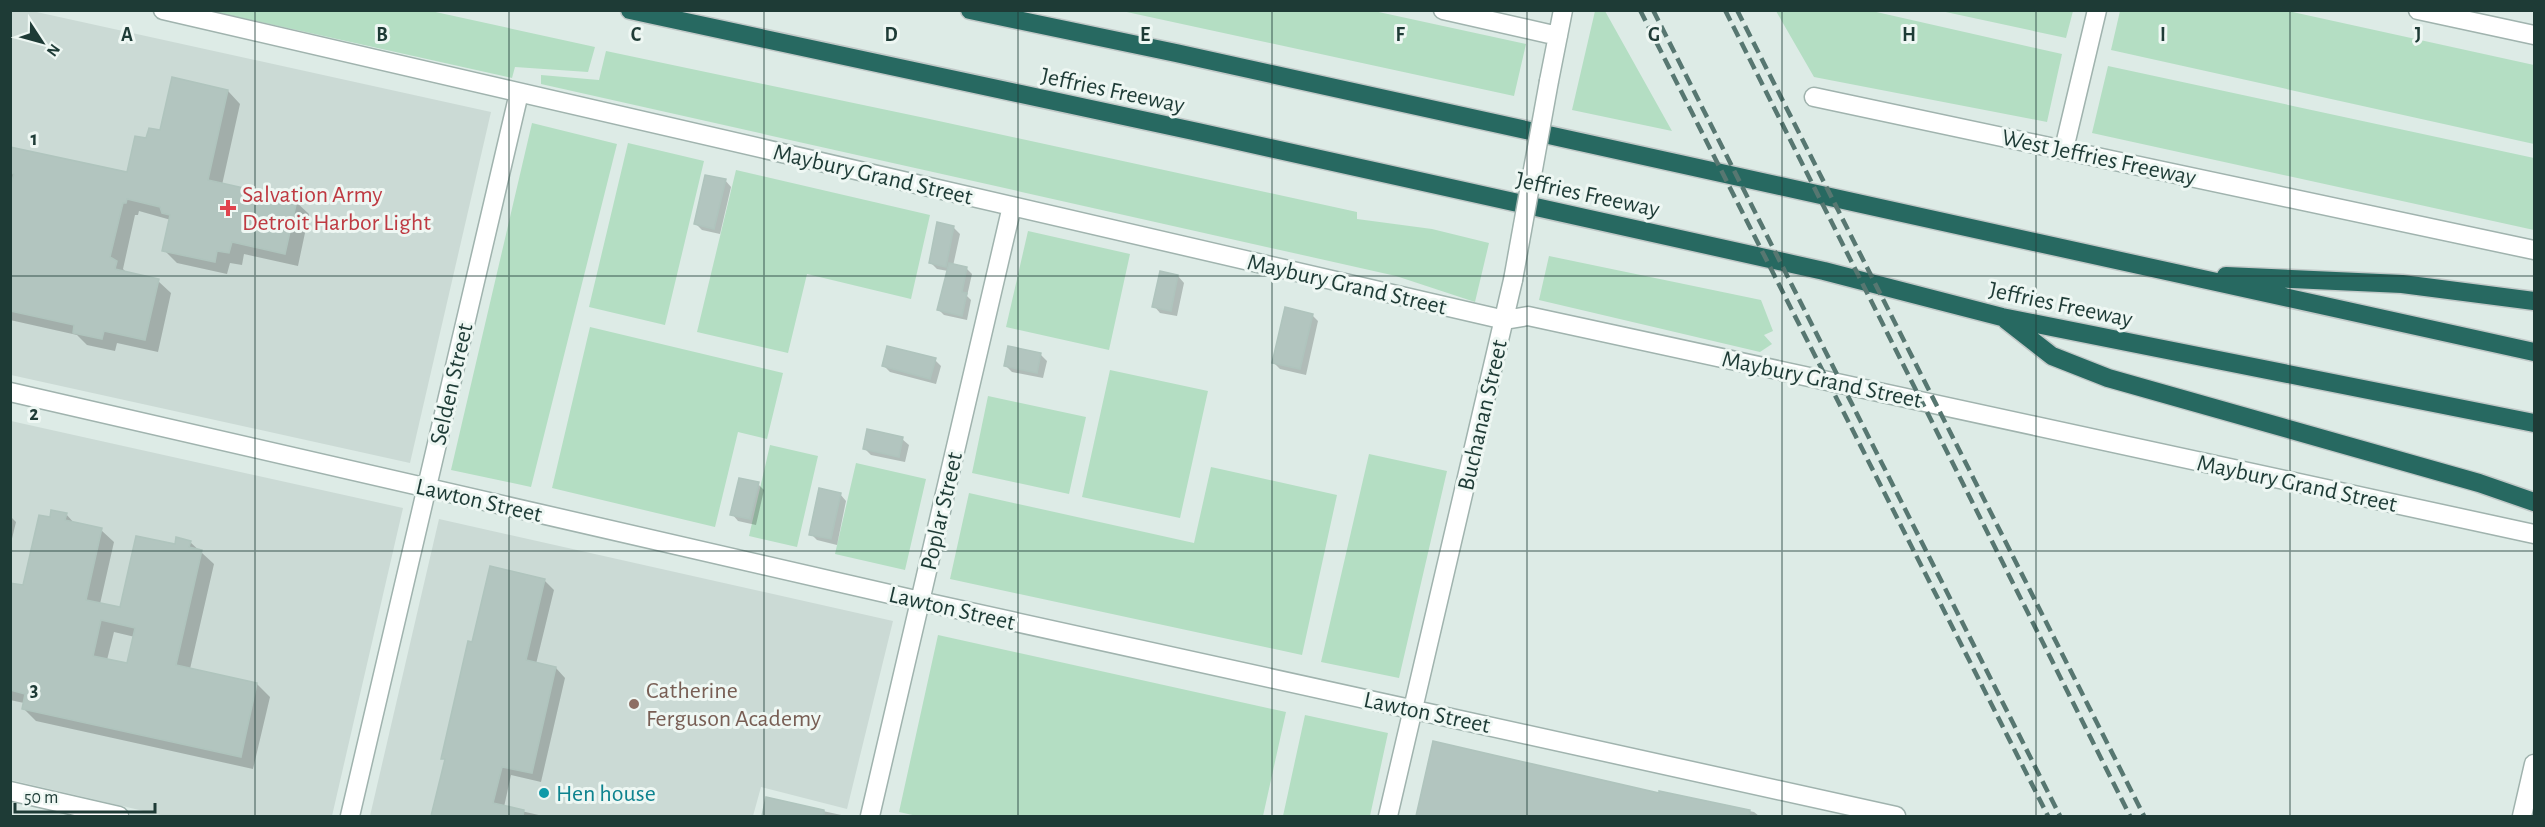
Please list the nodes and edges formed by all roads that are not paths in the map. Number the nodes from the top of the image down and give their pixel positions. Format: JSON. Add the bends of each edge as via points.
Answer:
{"nodes":[{"id":1,"x":163,"y":10,"type":"edge"},
{"id":2,"x":630,"y":10,"type":"edge"},
{"id":3,"x":970,"y":10,"type":"edge"},
{"id":4,"x":1004,"y":10,"type":"edge"},
{"id":5,"x":1443,"y":10,"type":"edge"},
{"id":6,"x":1563,"y":10,"type":"edge"},
{"id":7,"x":2097,"y":10,"type":"edge"},
{"id":8,"x":2418,"y":10,"type":"edge"},
{"id":9,"x":1558,"y":36,"type":"junction"},
{"id":10,"x":2535,"y":36,"type":"edge"},
{"id":11,"x":1098,"y":38,"type":"junction"},
{"id":12,"x":519,"y":93,"type":"junction"},
{"id":13,"x":1814,"y":97,"type":"dead end"},
{"id":14,"x":2064,"y":149,"type":"junction"},
{"id":15,"x":1012,"y":206,"type":"junction"},
{"id":16,"x":2535,"y":250,"type":"edge"},
{"id":17,"x":2175,"y":273,"type":"junction"},
{"id":18,"x":2535,"y":301,"type":"edge"},
{"id":19,"x":2002,"y":317,"type":"junction"},
{"id":20,"x":1505,"y":320,"type":"junction"},
{"id":21,"x":2535,"y":352,"type":"edge"},
{"id":22,"x":10,"y":392,"type":"edge"},
{"id":23,"x":2535,"y":423,"type":"edge"},
{"id":24,"x":427,"y":488,"type":"junction"},
{"id":25,"x":2535,"y":502,"type":"edge"},
{"id":26,"x":2535,"y":534,"type":"edge"},
{"id":27,"x":920,"y":601,"type":"junction"},
{"id":28,"x":1412,"y":709,"type":"junction"},
{"id":29,"x":2535,"y":764,"type":"edge"},
{"id":30,"x":10,"y":791,"type":"edge"},
{"id":31,"x":119,"y":816,"type":"edge"},
{"id":32,"x":350,"y":816,"type":"edge"},
{"id":33,"x":870,"y":816,"type":"edge"},
{"id":34,"x":1388,"y":816,"type":"edge"},
{"id":35,"x":1896,"y":816,"type":"edge"},
{"id":36,"x":2523,"y":816,"type":"edge"}],
"edges":[{"from":1,"to":12,"type":"street","name":"Maybury Grand Street"},
{"from":2,"to":19,"type":"highway","name":"Jeffries Freeway","via":[[1812,268]]},
{"from":3,"to":11,"type":"highway","name":"Jeffries Freeway"},
{"from":4,"to":11,"type":"highway"},
{"from":5,"to":9,"type":"street"},
{"from":6,"to":9,"type":"street","name":"Buchanan Street"},
{"from":7,"to":14,"type":"street"},
{"from":8,"to":10,"type":"street"},
{"from":9,"to":20,"type":"street","name":"Buchanan Street","bridge":true},
{"from":11,"to":17,"type":"highway","name":"Jeffries Freeway"},
{"from":12,"to":15,"type":"street","name":"Maybury Grand Street"},
{"from":12,"to":24,"type":"street","name":"Selden Street"},
{"from":13,"to":14,"type":"street","name":"West Jeffries Freeway"},
{"from":14,"to":16,"type":"street","name":"West Jeffries Freeway"},
{"from":15,"to":20,"type":"street","name":"Maybury Grand Street"},
{"from":15,"to":27,"type":"street","name":"Poplar Street"},
{"from":17,"to":18,"type":"highway","via":[[2402,284]]},
{"from":17,"to":21,"type":"highway","name":"Jeffries Freeway"},
{"from":19,"to":23,"type":"highway","name":"Jeffries Freeway"},
{"from":19,"to":25,"type":"highway","via":[[2052,356],[2108,378]]},
{"from":20,"to":26,"type":"street","name":"Maybury Grand Street","via":[[1528,316]]},
{"from":20,"to":28,"type":"street","name":"Buchanan Street"},
{"from":22,"to":24,"type":"street","name":"Lawton Street"},
{"from":24,"to":27,"type":"street","name":"Lawton Street"},
{"from":24,"to":32,"type":"street","name":"Selden Street"},
{"from":27,"to":28,"type":"street","name":"Lawton Street"},
{"from":27,"to":33,"type":"street","name":"Poplar Street"},
{"from":28,"to":34,"type":"street","name":"Buchanan Street"},
{"from":28,"to":35,"type":"street","name":"Lawton Street"},
{"from":29,"to":36,"type":"street"},
{"from":30,"to":31,"type":"street"}]}
